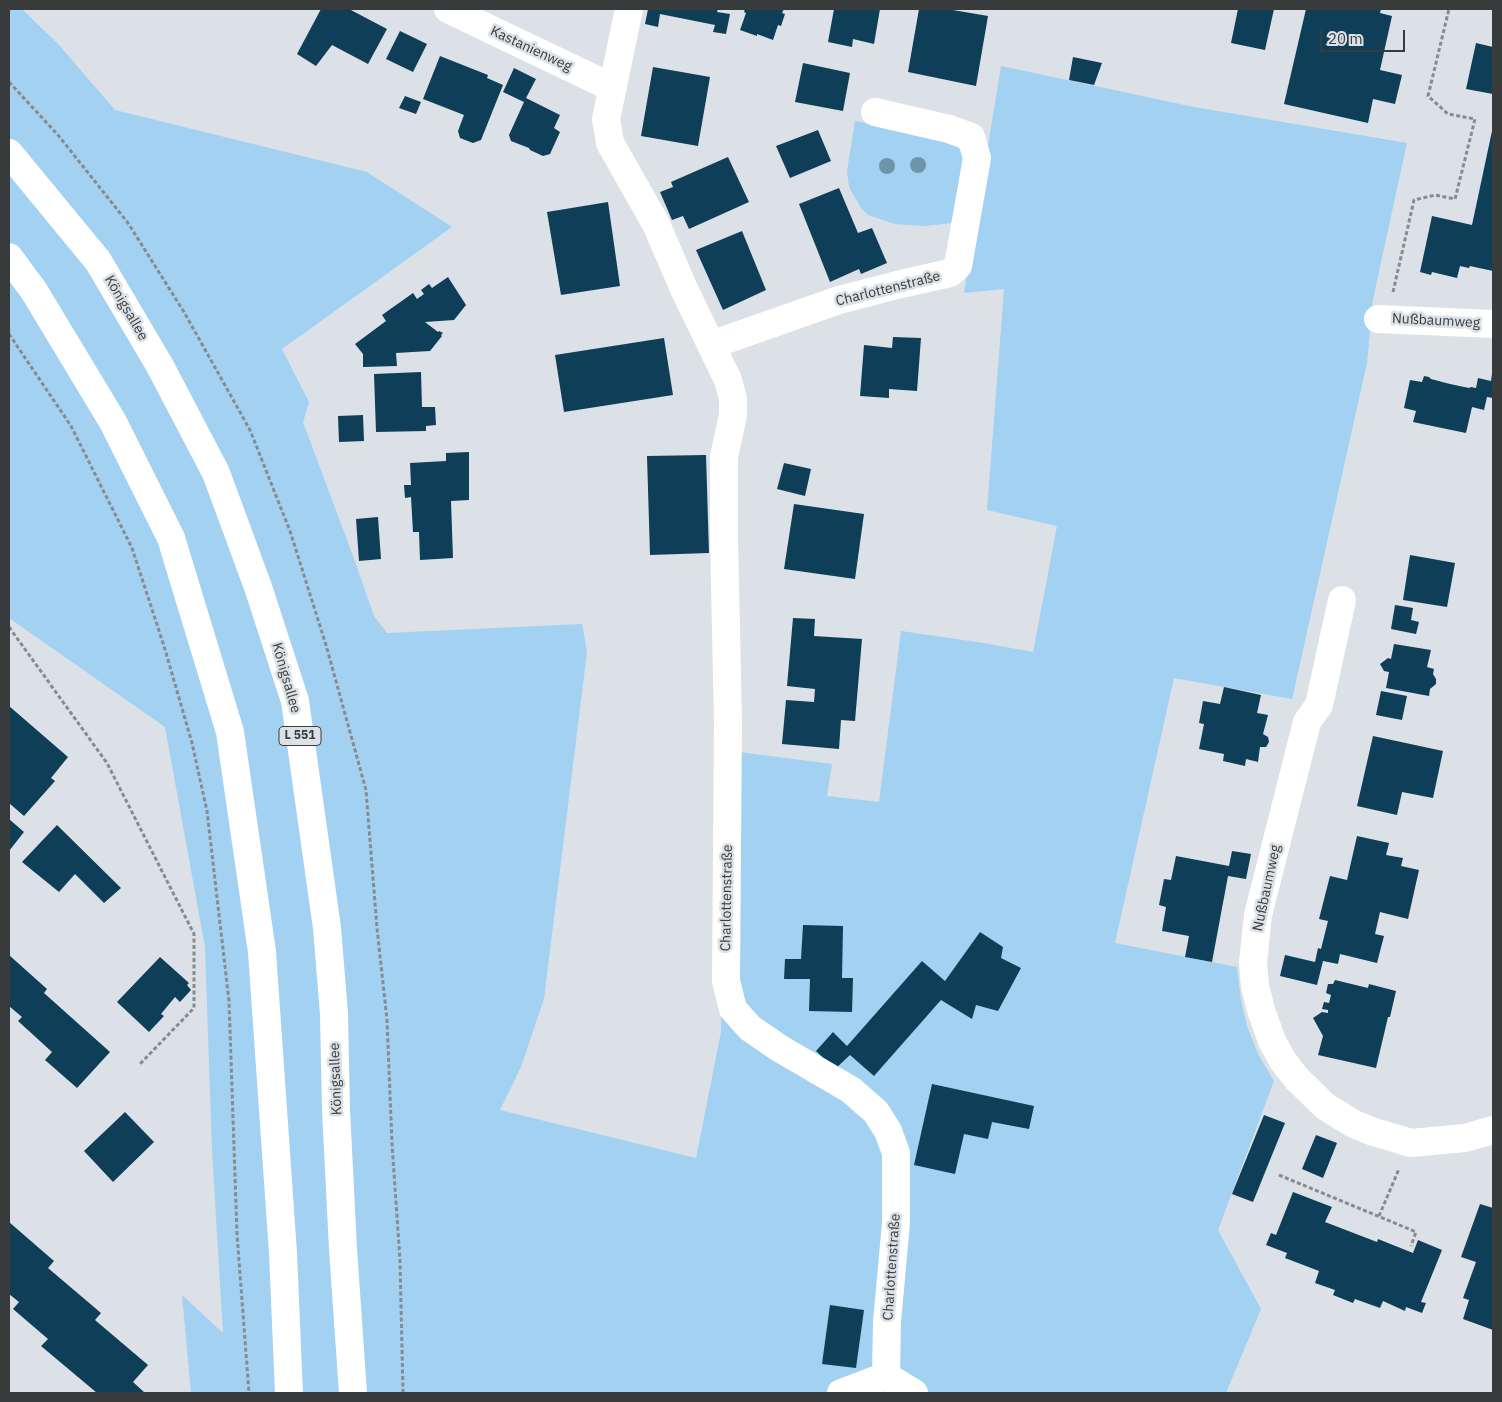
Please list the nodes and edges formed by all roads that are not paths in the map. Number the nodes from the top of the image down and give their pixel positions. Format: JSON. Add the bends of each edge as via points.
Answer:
{"nodes":[{"id":1,"x":448,"y":9,"type":"edge"},
{"id":2,"x":629,"y":9,"type":"edge"},
{"id":3,"x":613,"y":88,"type":"junction"},
{"id":4,"x":875,"y":112,"type":"dead end"},
{"id":5,"x":9,"y":153,"type":"edge"},
{"id":6,"x":9,"y":257,"type":"edge"},
{"id":7,"x":1382,"y":319,"type":"road end"},
{"id":8,"x":1493,"y":324,"type":"edge"},
{"id":9,"x":711,"y":345,"type":"junction"},
{"id":10,"x":1342,"y":600,"type":"dead end"},
{"id":11,"x":1493,"y":1130,"type":"edge"},
{"id":12,"x":886,"y":1376,"type":"junction"},
{"id":13,"x":289,"y":1393,"type":"edge"},
{"id":14,"x":353,"y":1393,"type":"edge"},
{"id":15,"x":841,"y":1393,"type":"edge"},
{"id":16,"x":914,"y":1393,"type":"edge"}],
"edges":[{"from":1,"to":3,"type":"street","name":"Kastanienweg"},
{"from":2,"to":3,"type":"street","name":"Charlottenstraße"},
{"from":3,"to":9,"type":"street","name":"Charlottenstraße","via":[[606,119],[610,143],[656,224]]},
{"from":4,"to":9,"type":"street","name":"Charlottenstraße","via":[[971,137],[977,158],[958,266],[950,273],[839,300]]},
{"from":5,"to":14,"type":"street","name":"Königsallee","number":"L 551","via":[[98,261],[160,366],[212,465],[258,587],[295,701],[327,928]]},
{"from":6,"to":13,"type":"street","via":[[34,291],[114,422],[170,538],[230,732],[262,952],[283,1253]]},
{"from":7,"to":8,"type":"street","name":"Nußbaumweg"},
{"from":9,"to":12,"type":"street","name":"Charlottenstraße","via":[[728,380],[733,399],[724,457],[728,722],[726,981],[732,1009],[750,1028],[851,1090],[876,1112],[888,1131],[896,1153],[896,1223],[887,1322]]},
{"from":10,"to":11,"type":"street","name":"Nußbaumweg","via":[[1319,705],[1307,722],[1258,915],[1253,962],[1261,1010],[1283,1061],[1306,1090],[1354,1124],[1411,1143],[1465,1138]]},
{"from":12,"to":15,"type":"street"},
{"from":12,"to":16,"type":"street"}]}
